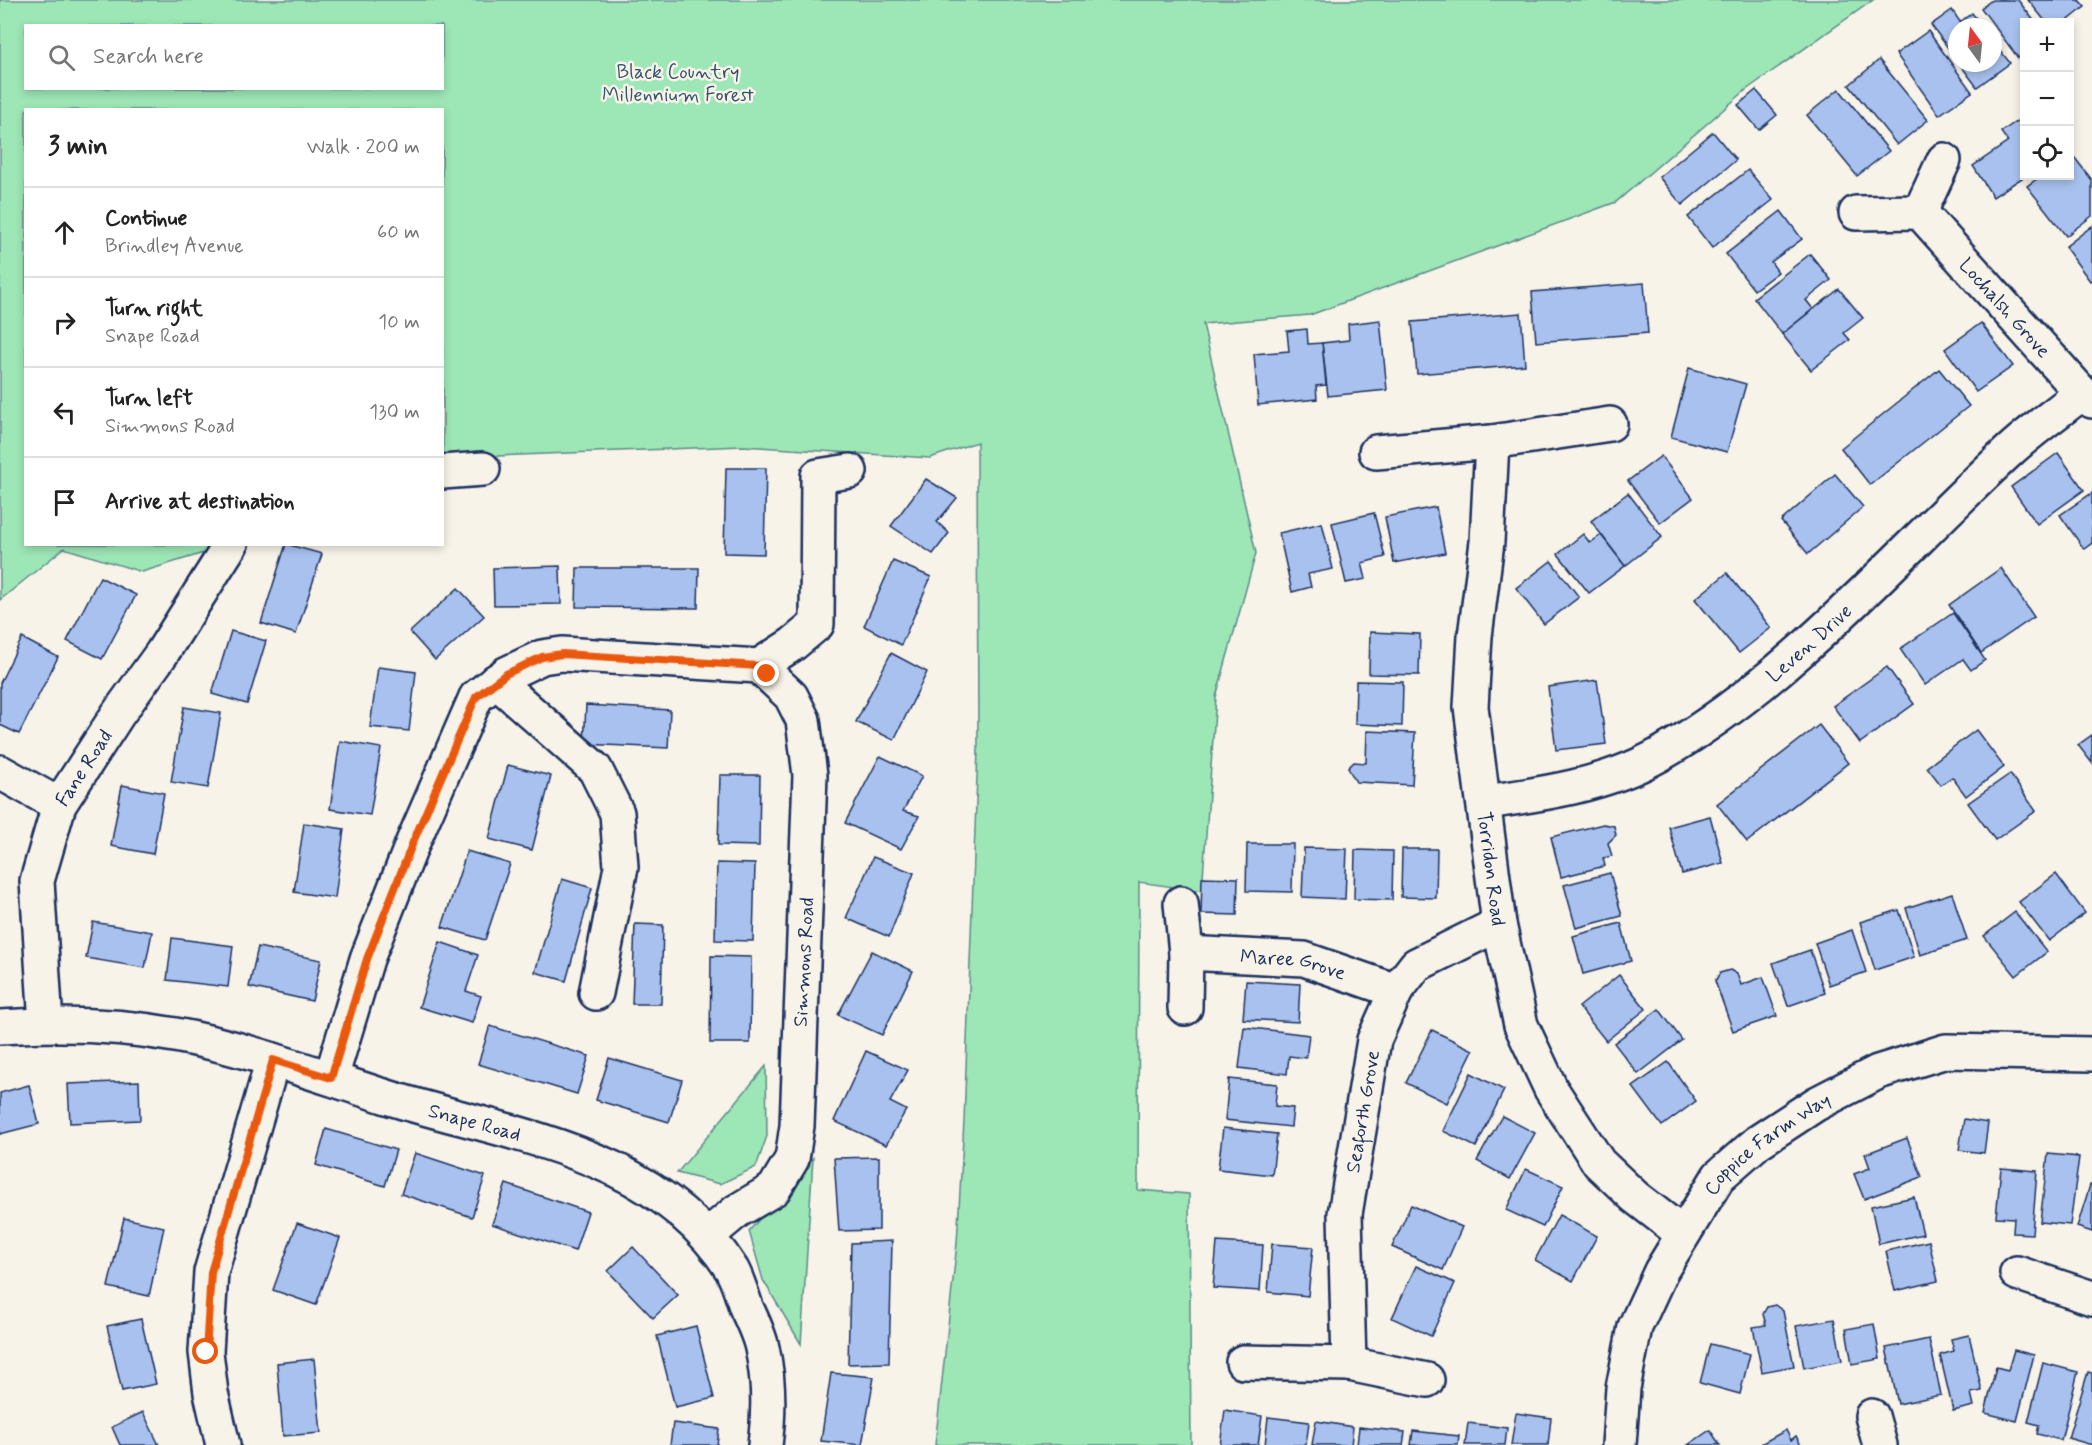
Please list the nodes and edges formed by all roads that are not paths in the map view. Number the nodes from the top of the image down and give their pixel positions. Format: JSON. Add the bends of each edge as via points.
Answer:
{"nodes":[{"id":1,"x":1944,"y":160,"type":"dead end"},
{"id":2,"x":1920,"y":212,"type":"junction"},
{"id":3,"x":1856,"y":213,"type":"dead end"},
{"id":4,"x":2087,"y":397,"type":"edge"},
{"id":5,"x":1610,"y":424,"type":"dead end"},
{"id":6,"x":1492,"y":442,"type":"junction"},
{"id":7,"x":1376,"y":452,"type":"dead end"},
{"id":8,"x":483,"y":469,"type":"dead end"},
{"id":9,"x":850,"y":471,"type":"dead end"},
{"id":10,"x":444,"y":472,"type":"edge"},
{"id":11,"x":230,"y":546,"type":"edge"},
{"id":12,"x":759,"y":666,"type":"junction"},
{"id":13,"x":496,"y":681,"type":"junction"},
{"id":14,"x":0,"y":772,"type":"edge"},
{"id":15,"x":1485,"y":802,"type":"junction"},
{"id":16,"x":59,"y":805,"type":"junction"},
{"id":17,"x":1181,"y":903,"type":"dead end"},
{"id":18,"x":1499,"y":924,"type":"junction"},
{"id":19,"x":1186,"y":953,"type":"junction"},
{"id":20,"x":1396,"y":991,"type":"junction"},
{"id":21,"x":596,"y":993,"type":"dead end"},
{"id":22,"x":1185,"y":1008,"type":"dead end"},
{"id":23,"x":46,"y":1024,"type":"junction"},
{"id":24,"x":0,"y":1027,"type":"edge"},
{"id":25,"x":2092,"y":1054,"type":"edge"},
{"id":26,"x":273,"y":1060,"type":"junction"},
{"id":27,"x":331,"y":1078,"type":"junction"},
{"id":28,"x":1683,"y":1234,"type":"junction"},
{"id":29,"x":707,"y":1236,"type":"junction"},
{"id":30,"x":2017,"y":1273,"type":"dead end"},
{"id":31,"x":2092,"y":1298,"type":"edge"},
{"id":32,"x":1243,"y":1362,"type":"dead end"},
{"id":33,"x":1349,"y":1364,"type":"junction"},
{"id":34,"x":1427,"y":1380,"type":"dead end"},
{"id":35,"x":223,"y":1445,"type":"edge"},
{"id":36,"x":765,"y":1445,"type":"edge"},
{"id":37,"x":1619,"y":1445,"type":"edge"}],
"edges":[{"from":1,"to":2,"type":"street"},
{"from":2,"to":3,"type":"street"},
{"from":2,"to":4,"type":"street","name":"Lochalsh Grove"},
{"from":4,"to":15,"type":"street","name":"Leven Drive","via":[[2008,451],[1897,562],[1773,672],[1707,724],[1658,756],[1610,776],[1544,794]]},
{"from":5,"to":6,"type":"street"},
{"from":6,"to":7,"type":"street"},
{"from":6,"to":15,"type":"street","name":"Torridon Road","via":[[1471,707]]},
{"from":8,"to":10,"type":"street"},
{"from":9,"to":12,"type":"street","via":[[818,476],[817,624]]},
{"from":11,"to":16,"type":"street","name":"Fane Road"},
{"from":12,"to":13,"type":"street","via":[[562,654],[542,657]]},
{"from":12,"to":29,"type":"street","name":"Simmons Road","via":[[791,696],[803,720],[810,775],[797,1126],[792,1159],[774,1189],[737,1211]]},
{"from":13,"to":21,"type":"street","via":[[595,769],[617,813],[621,867]]},
{"from":13,"to":27,"type":"street","via":[[476,697],[413,842],[367,959]]},
{"from":14,"to":16,"type":"street"},
{"from":15,"to":18,"type":"street","name":"Torridon Road"},
{"from":16,"to":23,"type":"street","name":"Fane Road","via":[[37,881]]},
{"from":17,"to":19,"type":"street"},
{"from":18,"to":20,"type":"street","name":"Seaforth Grove","via":[[1416,965]]},
{"from":18,"to":28,"type":"street","name":"Torridon Road","via":[[1521,1025],[1551,1089],[1599,1163]]},
{"from":19,"to":20,"type":"street","name":"Maree Grove","via":[[1304,959]]},
{"from":19,"to":22,"type":"street"},
{"from":20,"to":33,"type":"street","name":"Seaforth Grove","via":[[1374,1040],[1345,1214]]},
{"from":23,"to":24,"type":"street","name":"Snape Road"},
{"from":23,"to":26,"type":"street","name":"Snape Road","via":[[79,1023],[177,1035]]},
{"from":25,"to":28,"type":"street","name":"Coppice Farm Way","via":[[1946,1052],[1878,1072],[1816,1104],[1758,1142],[1719,1176]]},
{"from":26,"to":27,"type":"street","name":"Snape Road"},
{"from":26,"to":35,"type":"street","via":[[211,1272],[206,1352]]},
{"from":27,"to":29,"type":"street","name":"Snape Road","via":[[388,1098],[548,1141],[614,1167],[678,1209]]},
{"from":28,"to":37,"type":"street","name":"Coppice Farm Way","via":[[1635,1327],[1623,1388]]},
{"from":29,"to":36,"type":"street","name":"Snape Road","via":[[733,1272],[762,1347],[769,1415]]},
{"from":30,"to":31,"type":"street"},
{"from":32,"to":33,"type":"street"},
{"from":33,"to":34,"type":"street"}]}
